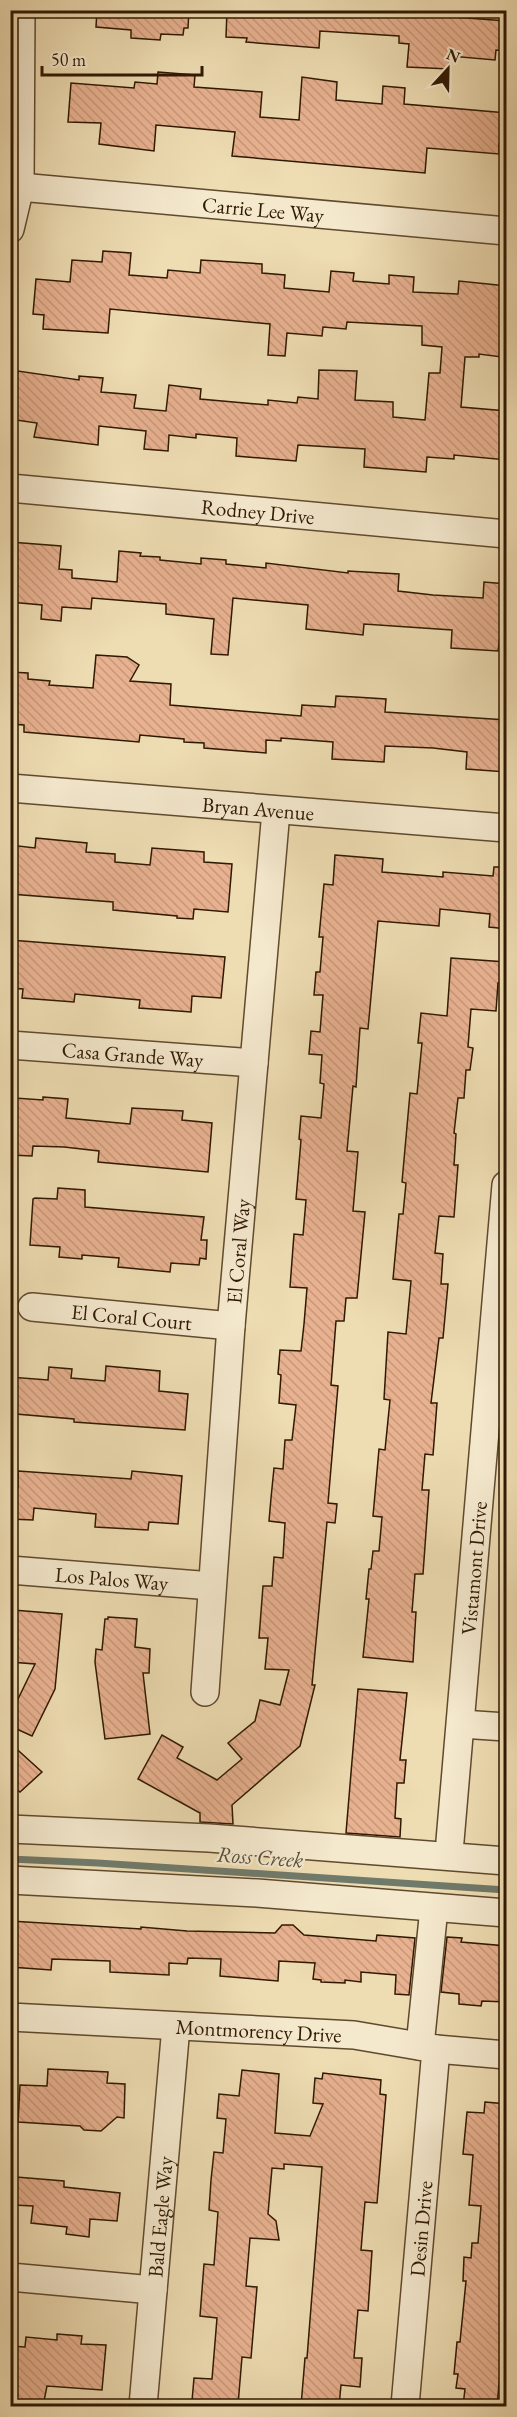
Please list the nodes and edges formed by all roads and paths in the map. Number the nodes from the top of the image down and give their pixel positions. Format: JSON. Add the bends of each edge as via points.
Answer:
{"nodes":[{"id":1,"x":21,"y":10,"type":"edge"},
{"id":2,"x":20,"y":187,"type":"junction"},
{"id":3,"x":10,"y":229,"type":"edge"},
{"id":4,"x":507,"y":231,"type":"edge"},
{"id":5,"x":10,"y":488,"type":"edge"},
{"id":6,"x":507,"y":534,"type":"edge"},
{"id":7,"x":10,"y":788,"type":"edge"},
{"id":8,"x":276,"y":811,"type":"junction"},
{"id":9,"x":507,"y":828,"type":"edge"},
{"id":10,"x":10,"y":1046,"type":"edge"},
{"id":11,"x":254,"y":1064,"type":"junction"},
{"id":12,"x":507,"y":1185,"type":"edge"},
{"id":13,"x":32,"y":1307,"type":"dead end"},
{"id":14,"x":231,"y":1326,"type":"junction"},
{"id":15,"x":10,"y":1570,"type":"edge"},
{"id":16,"x":212,"y":1586,"type":"junction"},
{"id":17,"x":205,"y":1692,"type":"dead end"},
{"id":18,"x":461,"y":1724,"type":"junction"},
{"id":19,"x":507,"y":1727,"type":"edge"},
{"id":20,"x":10,"y":1829,"type":"edge"},
{"id":21,"x":450,"y":1841,"type":"dead end"},
{"id":22,"x":507,"y":1861,"type":"edge"},
{"id":23,"x":10,"y":1880,"type":"edge"},
{"id":24,"x":434,"y":1908,"type":"junction"},
{"id":25,"x":507,"y":1914,"type":"edge"},
{"id":26,"x":10,"y":2017,"type":"edge"},
{"id":27,"x":176,"y":2026,"type":"junction"},
{"id":28,"x":428,"y":2047,"type":"junction"},
{"id":29,"x":507,"y":2055,"type":"edge"},
{"id":30,"x":10,"y":2277,"type":"edge"},
{"id":31,"x":153,"y":2290,"type":"junction"},
{"id":32,"x":143,"y":2406,"type":"edge"},
{"id":33,"x":405,"y":2406,"type":"edge"}],
"edges":[{"from":1,"to":2,"type":"street"},
{"from":2,"to":3,"type":"street"},
{"from":2,"to":4,"type":"street","name":"Carrie Lee Way"},
{"from":5,"to":6,"type":"street","name":"Rodney Drive"},
{"from":7,"to":8,"type":"street","name":"Bryan Avenue"},
{"from":8,"to":9,"type":"street","name":"Bryan Avenue"},
{"from":8,"to":11,"type":"street","name":"El Coral Way"},
{"from":10,"to":11,"type":"street","name":"Casa Grande Way"},
{"from":11,"to":14,"type":"street","name":"El Coral Way"},
{"from":12,"to":18,"type":"street","name":"Vistamont Drive"},
{"from":13,"to":14,"type":"street","name":"El Coral Court"},
{"from":14,"to":16,"type":"street","name":"El Coral Way"},
{"from":15,"to":16,"type":"street","name":"Los Palos Way"},
{"from":16,"to":17,"type":"street","name":"El Coral Way"},
{"from":18,"to":19,"type":"street"},
{"from":18,"to":21,"type":"street","name":"Vistamont Drive"},
{"from":20,"to":22,"type":"street","via":[[220,1839]]},
{"from":23,"to":24,"type":"street","via":[[257,1893]]},
{"from":24,"to":25,"type":"street"},
{"from":24,"to":28,"type":"street","name":"Desin Drive"},
{"from":26,"to":27,"type":"street","name":"Montmorency Drive"},
{"from":27,"to":28,"type":"street","name":"Montmorency Drive","via":[[354,2035]]},
{"from":27,"to":31,"type":"street","name":"Bald Eagle Way"},
{"from":28,"to":29,"type":"street","name":"Montmorency Drive"},
{"from":28,"to":33,"type":"street","name":"Desin Drive"},
{"from":30,"to":31,"type":"street"},
{"from":31,"to":32,"type":"street","name":"Bald Eagle Way"}]}
